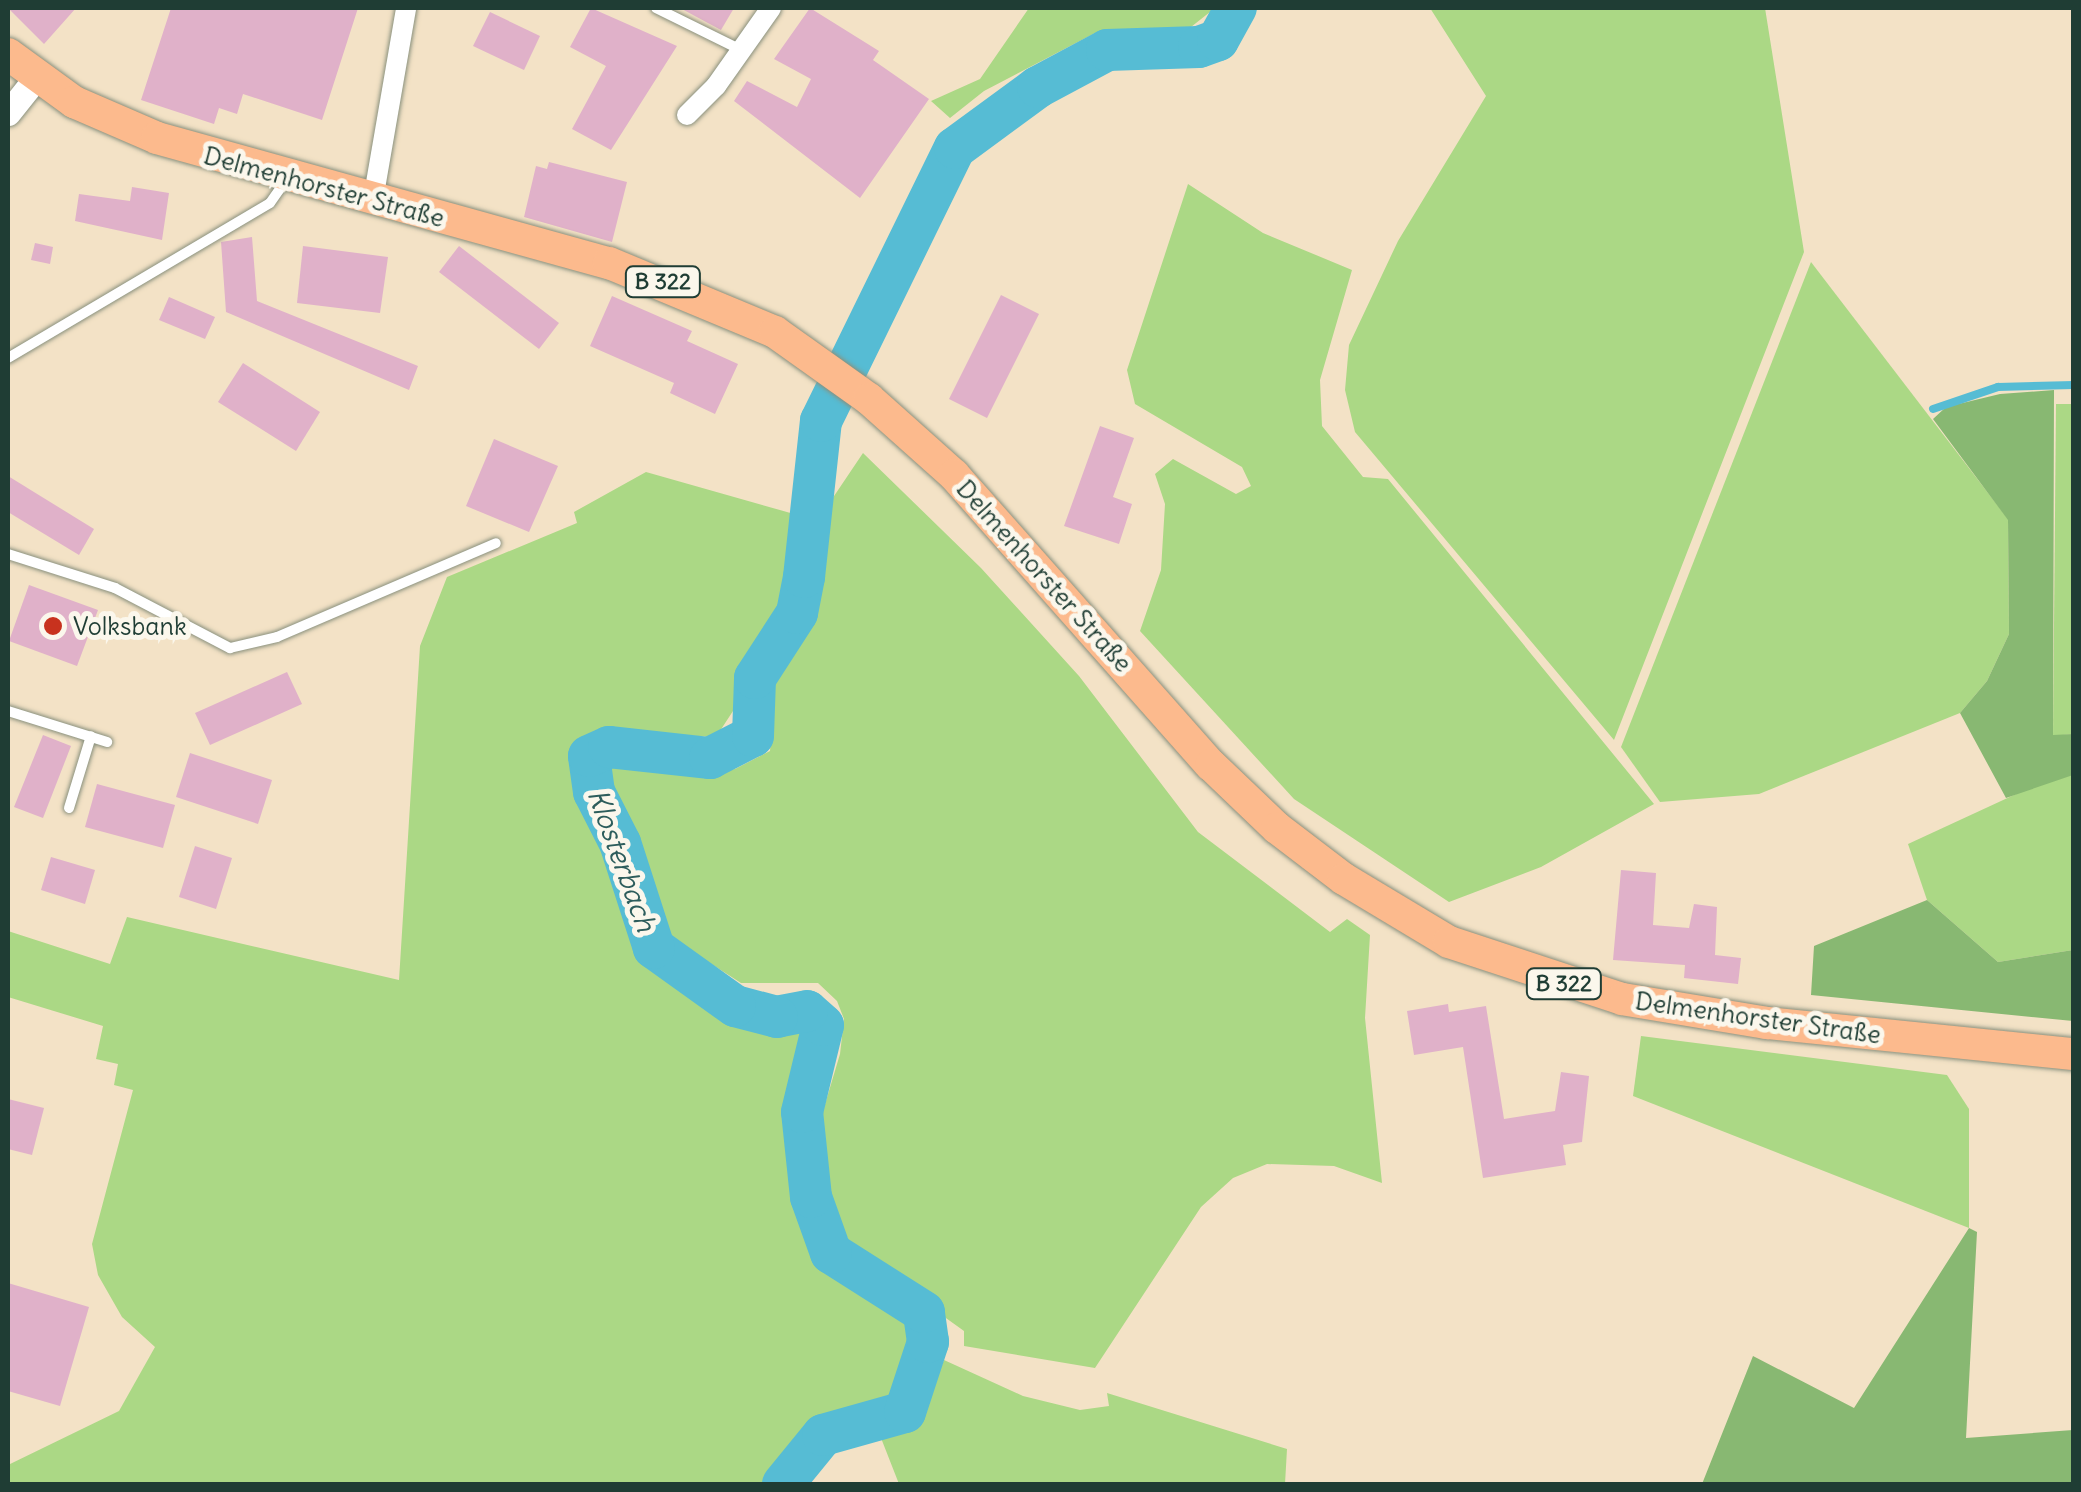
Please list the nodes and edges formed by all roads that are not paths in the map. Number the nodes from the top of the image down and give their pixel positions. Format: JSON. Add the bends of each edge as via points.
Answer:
{"nodes":[{"id":1,"x":406,"y":8,"type":"edge"},
{"id":2,"x":656,"y":8,"type":"edge"},
{"id":3,"x":771,"y":8,"type":"edge"},
{"id":4,"x":742,"y":50,"type":"junction"},
{"id":5,"x":8,"y":54,"type":"edge"},
{"id":6,"x":36,"y":79,"type":"junction"},
{"id":7,"x":8,"y":114,"type":"edge"},
{"id":8,"x":687,"y":115,"type":"dead end"},
{"id":9,"x":287,"y":178,"type":"junction"},
{"id":10,"x":373,"y":200,"type":"junction"},
{"id":11,"x":8,"y":358,"type":"edge"},
{"id":12,"x":496,"y":543,"type":"dead end"},
{"id":13,"x":8,"y":554,"type":"edge"},
{"id":14,"x":8,"y":711,"type":"edge"},
{"id":15,"x":91,"y":736,"type":"junction"},
{"id":16,"x":106,"y":742,"type":"dead end"},
{"id":17,"x":69,"y":808,"type":"dead end"},
{"id":18,"x":2074,"y":1054,"type":"edge"}],
"edges":[{"from":1,"to":10,"type":"street"},
{"from":2,"to":4,"type":"lane"},
{"from":3,"to":4,"type":"street"},
{"from":4,"to":8,"type":"street"},
{"from":5,"to":6,"type":"main road","name":"Delmenhorster Straße","number":"B 322"},
{"from":6,"to":7,"type":"street"},
{"from":6,"to":9,"type":"main road","name":"Delmenhorster Straße","number":"B 322","via":[[143,133]]},
{"from":9,"to":10,"type":"main road","name":"Delmenhorster Straße","number":"B 322"},
{"from":9,"to":11,"type":"lane","via":[[270,202]]},
{"from":10,"to":18,"type":"main road","name":"Delmenhorster Straße","number":"B 322","via":[[662,281],[732,310],[827,365],[1006,531],[1233,786],[1319,860],[1420,927],[1526,972],[1622,1000],[1768,1023]]},
{"from":12,"to":13,"type":"lane","via":[[277,637],[230,648],[115,588]]},
{"from":14,"to":15,"type":"lane"},
{"from":15,"to":16,"type":"lane"},
{"from":15,"to":17,"type":"lane"}]}
